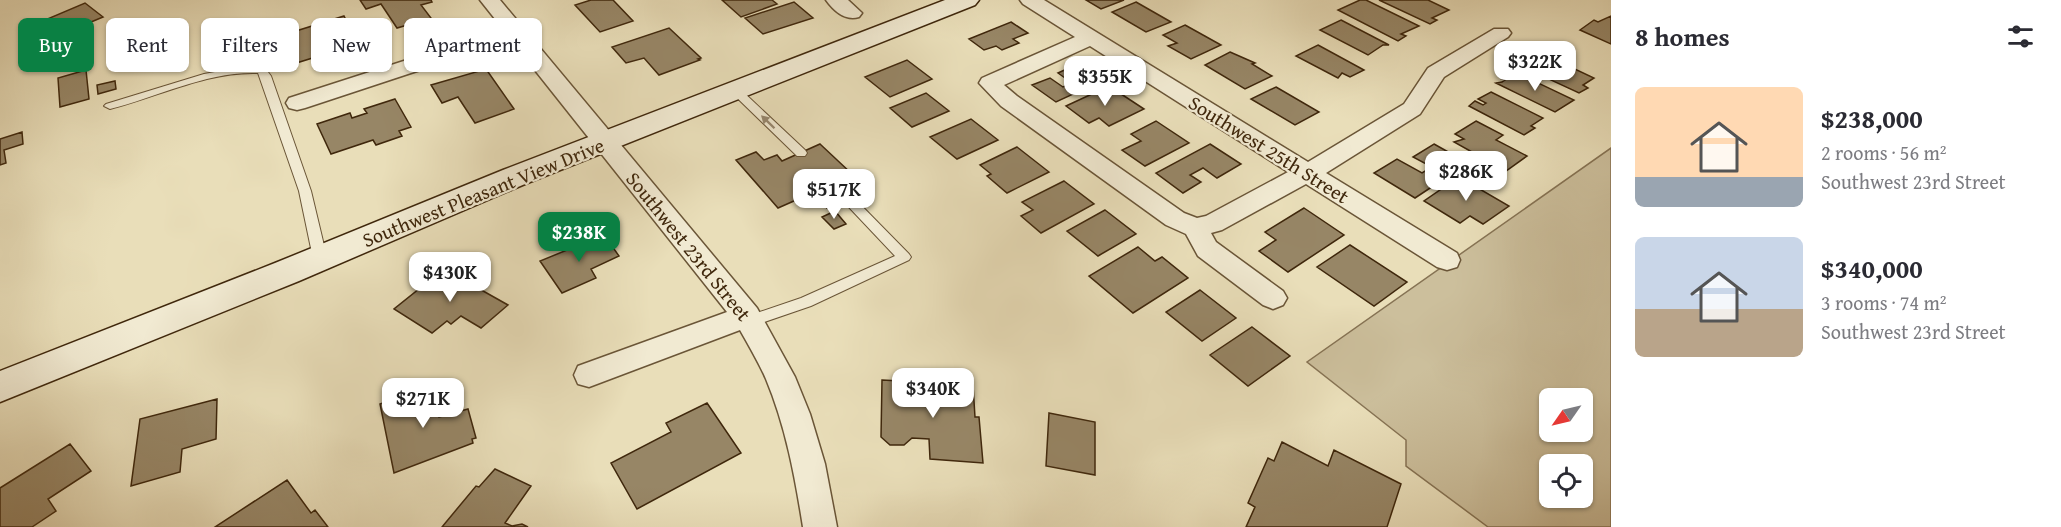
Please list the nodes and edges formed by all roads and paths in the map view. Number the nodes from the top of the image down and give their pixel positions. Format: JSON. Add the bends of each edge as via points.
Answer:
{"nodes":[{"id":1,"x":489,"y":0,"type":"edge"},
{"id":2,"x":836,"y":0,"type":"edge"},
{"id":3,"x":967,"y":0,"type":"edge"},
{"id":4,"x":1030,"y":0,"type":"edge"},
{"id":5,"x":852,"y":13,"type":"dead end"},
{"id":6,"x":504,"y":18,"type":"edge"},
{"id":7,"x":1501,"y":33,"type":"dead end"},
{"id":8,"x":1091,"y":38,"type":"junction"},
{"id":9,"x":542,"y":65,"type":"edge"},
{"id":10,"x":404,"y":68,"type":"edge"},
{"id":11,"x":736,"y":91,"type":"junction"},
{"id":12,"x":297,"y":103,"type":"dead end"},
{"id":13,"x":110,"y":106,"type":"dead end"},
{"id":14,"x":604,"y":142,"type":"junction"},
{"id":15,"x":801,"y":153,"type":"dead end"},
{"id":16,"x":1306,"y":172,"type":"junction"},
{"id":17,"x":848,"y":199,"type":"dead end"},
{"id":18,"x":1195,"y":228,"type":"junction"},
{"id":19,"x":320,"y":258,"type":"junction"},
{"id":20,"x":1447,"y":260,"type":"dead end"},
{"id":21,"x":1272,"y":298,"type":"dead end"},
{"id":22,"x":749,"y":318,"type":"junction"},
{"id":23,"x":589,"y":375,"type":"dead end"},
{"id":24,"x":0,"y":387,"type":"edge"},
{"id":25,"x":820,"y":527,"type":"edge"}],
"edges":[{"from":1,"to":6,"type":"street","name":"Southwest 23rd Street"},
{"from":2,"to":5,"type":"street"},
{"from":3,"to":11,"type":"main road","name":"Southwest Pleasant View Drive"},
{"from":4,"to":8,"type":"street","name":"Southwest 25th Street"},
{"from":7,"to":16,"type":"street","via":[[1436,73],[1404,115]]},
{"from":8,"to":16,"type":"street","name":"Southwest 25th Street"},
{"from":8,"to":18,"type":"street","via":[[990,83],[1175,219]]},
{"from":9,"to":14,"type":"street","name":"Southwest 23rd Street"},
{"from":10,"to":12,"type":"street"},
{"from":11,"to":14,"type":"main road","name":"Southwest Pleasant View Drive"},
{"from":15,"to":11,"type":"lane","one_way":true},
{"from":13,"to":19,"type":"lane","via":[[230,72],[261,70],[305,191]]},
{"from":14,"to":19,"type":"main road","name":"Southwest Pleasant View Drive"},
{"from":14,"to":22,"type":"street","name":"Southwest 23rd Street"},
{"from":16,"to":18,"type":"street","via":[[1213,224]]},
{"from":16,"to":20,"type":"street","name":"Southwest 25th Street"},
{"from":17,"to":22,"type":"lane","via":[[904,257],[806,302]]},
{"from":18,"to":21,"type":"street","via":[[1207,249]]},
{"from":19,"to":24,"type":"main road","name":"Southwest Pleasant View Drive"},
{"from":22,"to":23,"type":"street"},
{"from":22,"to":25,"type":"street","name":"Southwest 23rd Street","via":[[780,377],[794,414]]}]}
